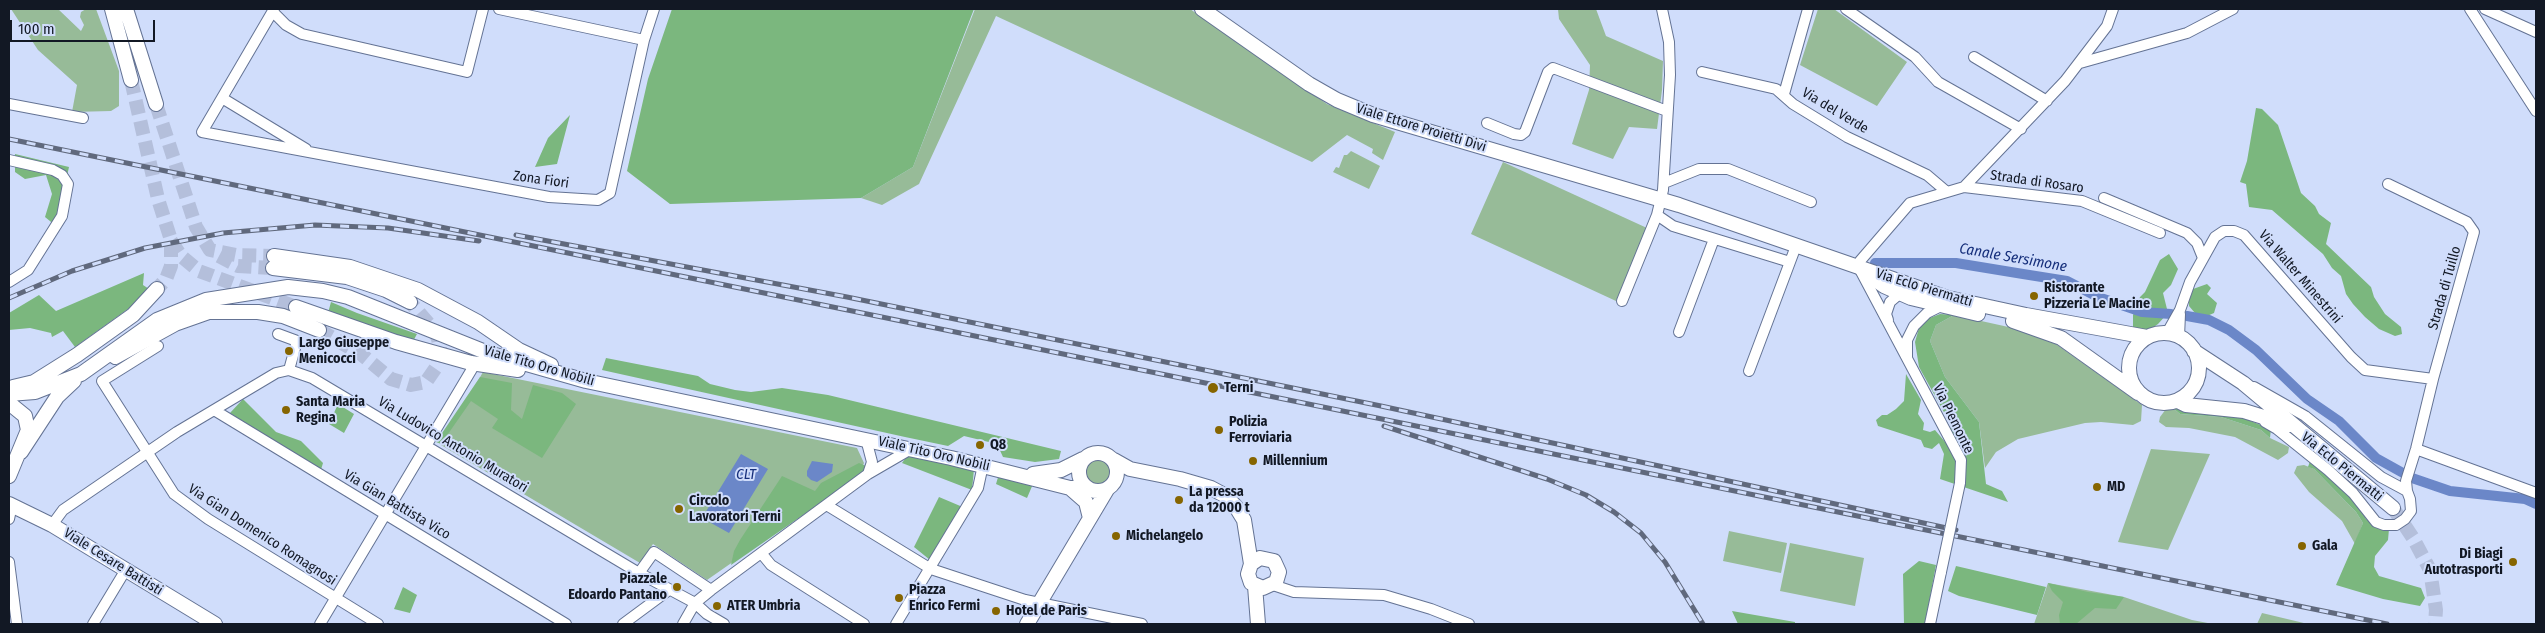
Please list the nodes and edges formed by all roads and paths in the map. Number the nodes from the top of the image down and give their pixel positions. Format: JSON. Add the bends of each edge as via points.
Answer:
{"nodes":[{"id":1,"x":112,"y":9,"type":"edge"},
{"id":2,"x":126,"y":9,"type":"edge"},
{"id":3,"x":483,"y":9,"type":"edge"},
{"id":4,"x":499,"y":9,"type":"edge"},
{"id":5,"x":654,"y":9,"type":"edge"},
{"id":6,"x":1202,"y":9,"type":"edge"},
{"id":7,"x":1662,"y":9,"type":"edge"},
{"id":8,"x":1808,"y":9,"type":"edge"},
{"id":9,"x":1846,"y":9,"type":"edge"},
{"id":10,"x":2113,"y":9,"type":"edge"},
{"id":11,"x":2233,"y":9,"type":"edge"},
{"id":12,"x":2470,"y":9,"type":"edge"},
{"id":13,"x":2484,"y":9,"type":"edge"},
{"id":14,"x":274,"y":10,"type":"edge"},
{"id":15,"x":2536,"y":32,"type":"edge"},
{"id":16,"x":644,"y":40,"type":"junction"},
{"id":17,"x":1974,"y":57,"type":"dead end"},
{"id":18,"x":2080,"y":63,"type":"junction"},
{"id":19,"x":1702,"y":72,"type":"dead end"},
{"id":20,"x":132,"y":80,"type":"tunnel mouth"},
{"id":21,"x":1784,"y":94,"type":"junction"},
{"id":22,"x":222,"y":98,"type":"junction"},
{"id":23,"x":2047,"y":101,"type":"junction"},
{"id":24,"x":9,"y":104,"type":"edge"},
{"id":25,"x":156,"y":104,"type":"tunnel mouth"},
{"id":26,"x":1667,"y":111,"type":"junction"},
{"id":27,"x":2536,"y":111,"type":"edge"},
{"id":28,"x":83,"y":118,"type":"dead end"},
{"id":29,"x":1487,"y":124,"type":"dead end"},
{"id":30,"x":2021,"y":129,"type":"junction"},
{"id":31,"x":313,"y":153,"type":"junction"},
{"id":32,"x":9,"y":160,"type":"edge"},
{"id":33,"x":1664,"y":183,"type":"junction"},
{"id":34,"x":2388,"y":184,"type":"dead end"},
{"id":35,"x":1964,"y":187,"type":"junction"},
{"id":36,"x":1947,"y":192,"type":"junction"},
{"id":37,"x":2104,"y":198,"type":"dead end"},
{"id":38,"x":1662,"y":199,"type":"junction"},
{"id":39,"x":1811,"y":202,"type":"dead end"},
{"id":40,"x":1658,"y":215,"type":"junction"},
{"id":41,"x":2160,"y":233,"type":"dead end"},
{"id":42,"x":1714,"y":239,"type":"junction"},
{"id":43,"x":1796,"y":246,"type":"junction"},
{"id":44,"x":2203,"y":258,"type":"junction"},
{"id":45,"x":1790,"y":262,"type":"junction"},
{"id":46,"x":1858,"y":268,"type":"junction"},
{"id":47,"x":9,"y":282,"type":"edge"},
{"id":48,"x":157,"y":289,"type":"tunnel mouth"},
{"id":49,"x":1899,"y":292,"type":"junction"},
{"id":50,"x":1622,"y":301,"type":"dead end"},
{"id":51,"x":410,"y":302,"type":"tunnel mouth"},
{"id":52,"x":1944,"y":302,"type":"junction"},
{"id":53,"x":296,"y":307,"type":"tunnel mouth"},
{"id":54,"x":1888,"y":324,"type":"junction"},
{"id":55,"x":319,"y":330,"type":"tunnel mouth"},
{"id":56,"x":1679,"y":332,"type":"dead end"},
{"id":57,"x":278,"y":334,"type":"dead end"},
{"id":58,"x":2173,"y":335,"type":"junction"},
{"id":59,"x":2148,"y":337,"type":"junction"},
{"id":60,"x":158,"y":346,"type":"dead end"},
{"id":61,"x":2194,"y":351,"type":"junction"},
{"id":62,"x":1907,"y":358,"type":"junction"},
{"id":63,"x":100,"y":362,"type":"junction"},
{"id":64,"x":472,"y":369,"type":"dead end"},
{"id":65,"x":289,"y":370,"type":"junction"},
{"id":66,"x":1749,"y":371,"type":"dead end"},
{"id":67,"x":81,"y":374,"type":"junction"},
{"id":68,"x":2433,"y":379,"type":"junction"},
{"id":69,"x":586,"y":381,"type":"junction"},
{"id":70,"x":2243,"y":383,"type":"junction"},
{"id":71,"x":9,"y":386,"type":"edge"},
{"id":72,"x":2138,"y":393,"type":"junction"},
{"id":73,"x":9,"y":394,"type":"edge"},
{"id":74,"x":2178,"y":401,"type":"junction"},
{"id":75,"x":9,"y":403,"type":"edge"},
{"id":76,"x":214,"y":410,"type":"junction"},
{"id":77,"x":2244,"y":411,"type":"junction"},
{"id":78,"x":2292,"y":426,"type":"junction"},
{"id":79,"x":866,"y":439,"type":"junction"},
{"id":80,"x":425,"y":444,"type":"junction"},
{"id":81,"x":910,"y":449,"type":"junction"},
{"id":82,"x":2416,"y":449,"type":"junction"},
{"id":83,"x":20,"y":452,"type":"junction"},
{"id":84,"x":148,"y":453,"type":"junction"},
{"id":85,"x":1083,"y":459,"type":"junction"},
{"id":86,"x":1114,"y":460,"type":"junction"},
{"id":87,"x":983,"y":465,"type":"junction"},
{"id":88,"x":2411,"y":466,"type":"junction"},
{"id":89,"x":868,"y":474,"type":"junction"},
{"id":90,"x":1020,"y":474,"type":"junction"},
{"id":91,"x":1151,"y":474,"type":"junction"},
{"id":92,"x":9,"y":476,"type":"edge"},
{"id":93,"x":2381,"y":477,"type":"junction"},
{"id":94,"x":1111,"y":486,"type":"junction"},
{"id":95,"x":1070,"y":488,"type":"junction"},
{"id":96,"x":1088,"y":488,"type":"junction"},
{"id":97,"x":2407,"y":491,"type":"junction"},
{"id":98,"x":2536,"y":493,"type":"edge"},
{"id":99,"x":828,"y":506,"type":"junction"},
{"id":100,"x":2393,"y":508,"type":"tunnel mouth"},
{"id":101,"x":10,"y":510,"type":"edge"},
{"id":102,"x":385,"y":514,"type":"junction"},
{"id":103,"x":1090,"y":518,"type":"junction"},
{"id":104,"x":52,"y":525,"type":"junction"},
{"id":105,"x":1245,"y":535,"type":"junction"},
{"id":106,"x":762,"y":554,"type":"junction"},
{"id":107,"x":1266,"y":558,"type":"junction"},
{"id":108,"x":9,"y":562,"type":"edge"},
{"id":109,"x":1251,"y":564,"type":"junction"},
{"id":110,"x":931,"y":569,"type":"junction"},
{"id":111,"x":125,"y":571,"type":"junction"},
{"id":112,"x":639,"y":573,"type":"junction"},
{"id":113,"x":1265,"y":586,"type":"junction"},
{"id":114,"x":669,"y":590,"type":"junction"},
{"id":115,"x":711,"y":590,"type":"junction"},
{"id":116,"x":335,"y":598,"type":"junction"},
{"id":117,"x":1041,"y":602,"type":"junction"},
{"id":118,"x":695,"y":603,"type":"junction"},
{"id":119,"x":1257,"y":618,"type":"edge"},
{"id":120,"x":862,"y":622,"type":"edge"},
{"id":121,"x":16,"y":624,"type":"edge"},
{"id":122,"x":93,"y":624,"type":"edge"},
{"id":123,"x":212,"y":624,"type":"edge"},
{"id":124,"x":320,"y":624,"type":"edge"},
{"id":125,"x":378,"y":624,"type":"edge"},
{"id":126,"x":566,"y":624,"type":"edge"},
{"id":127,"x":623,"y":624,"type":"edge"},
{"id":128,"x":684,"y":624,"type":"edge"},
{"id":129,"x":724,"y":624,"type":"edge"},
{"id":130,"x":896,"y":624,"type":"edge"},
{"id":131,"x":1027,"y":624,"type":"edge"},
{"id":132,"x":1142,"y":624,"type":"edge"},
{"id":133,"x":1469,"y":624,"type":"edge"},
{"id":134,"x":1930,"y":624,"type":"edge"}],
"edges":[{"from":1,"to":20,"type":"street"},
{"from":2,"to":25,"type":"street"},
{"from":3,"to":14,"type":"street","name":"Zona Fiori","via":[[467,72],[302,34],[286,24]]},
{"from":4,"to":16,"type":"street"},
{"from":5,"to":16,"type":"street","name":"Zona Fiori"},
{"from":6,"to":38,"type":"street","name":"Viale Ettore Proietti Divi","via":[[1309,84],[1372,115]]},
{"from":7,"to":26,"type":"street","via":[[1669,42]]},
{"from":8,"to":21,"type":"street"},
{"from":9,"to":30,"type":"street","via":[[1915,57],[1938,82]]},
{"from":10,"to":18,"type":"street","name":"Strada di Rosaro","via":[[2107,26]]},
{"from":11,"to":18,"type":"street","via":[[2186,33]]},
{"from":12,"to":27,"type":"street"},
{"from":13,"to":15,"type":"street"},
{"from":14,"to":22,"type":"street","name":"Zona Fiori"},
{"from":16,"to":31,"type":"street","name":"Zona Fiori","via":[[610,193],[598,200],[549,197]]},
{"from":17,"to":23,"type":"street"},
{"from":18,"to":23,"type":"street","name":"Strada di Rosaro"},
{"from":19,"to":21,"type":"street","name":"Via del Verde","via":[[1776,89]]},
{"from":21,"to":36,"type":"street","name":"Via del Verde","via":[[1793,104],[1847,137],[1927,175]]},
{"from":22,"to":31,"type":"street","name":"Zona Fiori"},
{"from":22,"to":31,"type":"street","name":"Zona Fiori","via":[[202,132]]},
{"from":23,"to":30,"type":"street","name":"Strada di Rosaro"},
{"from":24,"to":28,"type":"street"},
{"from":26,"to":29,"type":"street","via":[[1553,68],[1548,72],[1525,132],[1514,134]]},
{"from":26,"to":33,"type":"street"},
{"from":30,"to":35,"type":"street","name":"Strada di Rosaro"},
{"from":32,"to":47,"type":"street","via":[[53,170],[68,184],[62,216],[28,270]]},
{"from":33,"to":38,"type":"street"},
{"from":33,"to":39,"type":"street","via":[[1698,169],[1728,169]]},
{"from":34,"to":68,"type":"street","name":"Strada di Tuillo","via":[[2467,222],[2474,232]]},
{"from":35,"to":36,"type":"street","name":"Strada di Rosaro"},
{"from":35,"to":41,"type":"street","name":"Strada di Rosaro","via":[[2082,200]]},
{"from":36,"to":46,"type":"street","name":"Strada di Rosaro","via":[[1910,202],[1860,261]]},
{"from":37,"to":44,"type":"street","via":[[2187,233],[2197,243]]},
{"from":38,"to":40,"type":"street"},
{"from":38,"to":43,"type":"street","name":"Viale Ettore Proietti Divi"},
{"from":40,"to":42,"type":"street","via":[[1673,226]]},
{"from":40,"to":50,"type":"street"},
{"from":42,"to":45,"type":"street"},
{"from":42,"to":56,"type":"street"},
{"from":43,"to":45,"type":"street"},
{"from":43,"to":46,"type":"street","name":"Viale Ettore Proietti Divi"},
{"from":44,"to":58,"type":"street","name":"Via Walter Minestrini","via":[[2190,282]]},
{"from":44,"to":68,"type":"street","name":"Via Walter Minestrini","via":[[2215,237],[2224,231],[2244,234],[2366,370]]},
{"from":45,"to":66,"type":"street"},
{"from":46,"to":49,"type":"street","name":"Via Eclo Piermatti"},
{"from":46,"to":52,"type":"street","name":"Via Eclo Piermatti"},
{"from":46,"to":54,"type":"street","name":"Via Piemonte"},
{"from":48,"to":71,"type":"street","via":[[133,315],[77,355],[34,382]]},
{"from":49,"to":52,"type":"street","name":"Via Eclo Piermatti"},
{"from":49,"to":54,"type":"street","via":[[1888,308]]},
{"from":51,"to":69,"type":"street","via":[[348,277],[274,262],[350,267],[418,290],[478,322],[519,350]]},
{"from":52,"to":59,"type":"street","name":"Via Eclo Piermatti"},
{"from":52,"to":62,"type":"street","via":[[1914,326],[1907,340]]},
{"from":52,"to":72,"type":"street","name":"Via Eclo Piermatti","via":[[2054,334]]},
{"from":53,"to":69,"type":"street","via":[[396,342],[472,363]]},
{"from":54,"to":62,"type":"street","name":"Via Piemonte"},
{"from":55,"to":63,"type":"street","via":[[284,316],[258,312],[209,312],[175,324],[119,356]]},
{"from":57,"to":65,"type":"street","via":[[297,341]]},
{"from":58,"to":59,"type":"street","name":"Via Eclo Piermatti"},
{"from":58,"to":61,"type":"street","name":"Via Eclo Piermatti"},
{"from":59,"to":72,"type":"street","via":[[2136,348],[2129,363],[2129,374]]},
{"from":60,"to":84,"type":"street","name":"Via Gian Domenico Romagnosi","via":[[102,381]]},
{"from":61,"to":70,"type":"street","name":"Via Eclo Piermatti"},
{"from":61,"to":74,"type":"street","via":[[2199,374],[2188,394]]},
{"from":62,"to":134,"type":"street","name":"Via Piemonte","bridge":true,"via":[[1960,460],[1960,483]]},
{"from":63,"to":67,"type":"street","name":"Viale Tito Oro Nobili"},
{"from":63,"to":69,"type":"street","name":"Viale Tito Oro Nobili","via":[[143,329],[206,300],[288,287],[348,297],[488,353]]},
{"from":64,"to":80,"type":"street"},
{"from":65,"to":76,"type":"street","via":[[276,372]]},
{"from":65,"to":80,"type":"street","name":"Via Ludovico Antonio Muratori","via":[[312,378]]},
{"from":67,"to":73,"type":"street","name":"Viale Tito Oro Nobili","via":[[35,392]]},
{"from":67,"to":83,"type":"street","name":"Viale Tito Oro Nobili","via":[[57,397]]},
{"from":68,"to":82,"type":"street","name":"Strada di Tuillo"},
{"from":69,"to":79,"type":"street","name":"Viale Tito Oro Nobili"},
{"from":70,"to":78,"type":"street","name":"Via Eclo Piermatti"},
{"from":70,"to":93,"type":"street","via":[[2305,416]]},
{"from":72,"to":74,"type":"street","name":"Via Eclo Piermatti","via":[[2159,403]]},
{"from":74,"to":77,"type":"street","name":"Via Eclo Piermatti"},
{"from":75,"to":83,"type":"street","name":"Viale Tito Oro Nobili","via":[[27,419],[28,430]]},
{"from":76,"to":84,"type":"street"},
{"from":76,"to":102,"type":"street","name":"Via Gian Battista Vico"},
{"from":77,"to":78,"type":"street","name":"Via Eclo Piermatti"},
{"from":77,"to":97,"type":"street","name":"Strada di Tuillo","via":[[2277,429],[2302,448],[2353,493],[2376,522],[2396,524],[2405,519],[2411,512]]},
{"from":78,"to":100,"type":"street","name":"Via Eclo Piermatti"},
{"from":79,"to":81,"type":"street","name":"Viale Tito Oro Nobili"},
{"from":79,"to":89,"type":"street","via":[[872,462]]},
{"from":80,"to":102,"type":"street"},
{"from":80,"to":112,"type":"street","name":"Via Ludovico Antonio Muratori"},
{"from":81,"to":87,"type":"street","name":"Viale Tito Oro Nobili"},
{"from":81,"to":89,"type":"street"},
{"from":82,"to":88,"type":"street","name":"Strada di Tuillo"},
{"from":82,"to":98,"type":"street"},
{"from":83,"to":92,"type":"street","name":"Viale Tito Oro Nobili"},
{"from":84,"to":104,"type":"street","via":[[63,510]]},
{"from":84,"to":116,"type":"street","name":"Via Gian Domenico Romagnosi","via":[[174,494],[208,519]]},
{"from":85,"to":86,"type":"street","via":[[1099,452]]},
{"from":85,"to":90,"type":"street","name":"Viale Tito Oro Nobili","via":[[1061,470]]},
{"from":85,"to":96,"type":"street","via":[[1080,478]]},
{"from":86,"to":91,"type":"street"},
{"from":86,"to":94,"type":"street","via":[[1118,471]]},
{"from":87,"to":90,"type":"street","name":"Viale Tito Oro Nobili"},
{"from":87,"to":110,"type":"street","via":[[978,488]]},
{"from":88,"to":93,"type":"street","via":[[2401,477],[2391,480]]},
{"from":88,"to":97,"type":"street","name":"Strada di Tuillo","via":[[2406,481]]},
{"from":89,"to":99,"type":"street"},
{"from":90,"to":95,"type":"street","name":"Viale Tito Oro Nobili"},
{"from":91,"to":94,"type":"street","via":[[1131,476]]},
{"from":91,"to":105,"type":"street","via":[[1211,488],[1226,496],[1244,520]]},
{"from":93,"to":97,"type":"street"},
{"from":94,"to":96,"type":"street","via":[[1098,491]]},
{"from":94,"to":103,"type":"street"},
{"from":95,"to":96,"type":"street","name":"Viale Tito Oro Nobili"},
{"from":95,"to":103,"type":"street","via":[[1086,502]]},
{"from":99,"to":106,"type":"street"},
{"from":99,"to":110,"type":"street"},
{"from":101,"to":104,"type":"street","name":"Viale Cesare Battisti"},
{"from":102,"to":116,"type":"street"},
{"from":102,"to":126,"type":"street","name":"Via Gian Battista Vico"},
{"from":103,"to":117,"type":"street"},
{"from":104,"to":111,"type":"street","name":"Viale Cesare Battisti"},
{"from":105,"to":107,"type":"street"},
{"from":105,"to":109,"type":"street"},
{"from":106,"to":115,"type":"street"},
{"from":106,"to":120,"type":"street","via":[[771,565]]},
{"from":107,"to":109,"type":"street"},
{"from":107,"to":113,"type":"street","via":[[1274,561],[1279,575]]},
{"from":108,"to":121,"type":"street"},
{"from":109,"to":113,"type":"street","via":[[1248,574]]},
{"from":110,"to":117,"type":"street","via":[[1025,600]]},
{"from":110,"to":130,"type":"street"},
{"from":111,"to":122,"type":"street"},
{"from":111,"to":123,"type":"street","name":"Viale Cesare Battisti"},
{"from":112,"to":114,"type":"street"},
{"from":112,"to":115,"type":"street","via":[[654,552]]},
{"from":113,"to":119,"type":"street"},
{"from":113,"to":133,"type":"street","via":[[1294,592],[1384,595],[1431,608]]},
{"from":114,"to":118,"type":"street"},
{"from":114,"to":127,"type":"street"},
{"from":115,"to":118,"type":"street"},
{"from":116,"to":124,"type":"street"},
{"from":116,"to":125,"type":"street","name":"Via Gian Domenico Romagnosi"},
{"from":117,"to":131,"type":"street"},
{"from":117,"to":132,"type":"street"},
{"from":118,"to":128,"type":"street"},
{"from":118,"to":129,"type":"street"}]}
